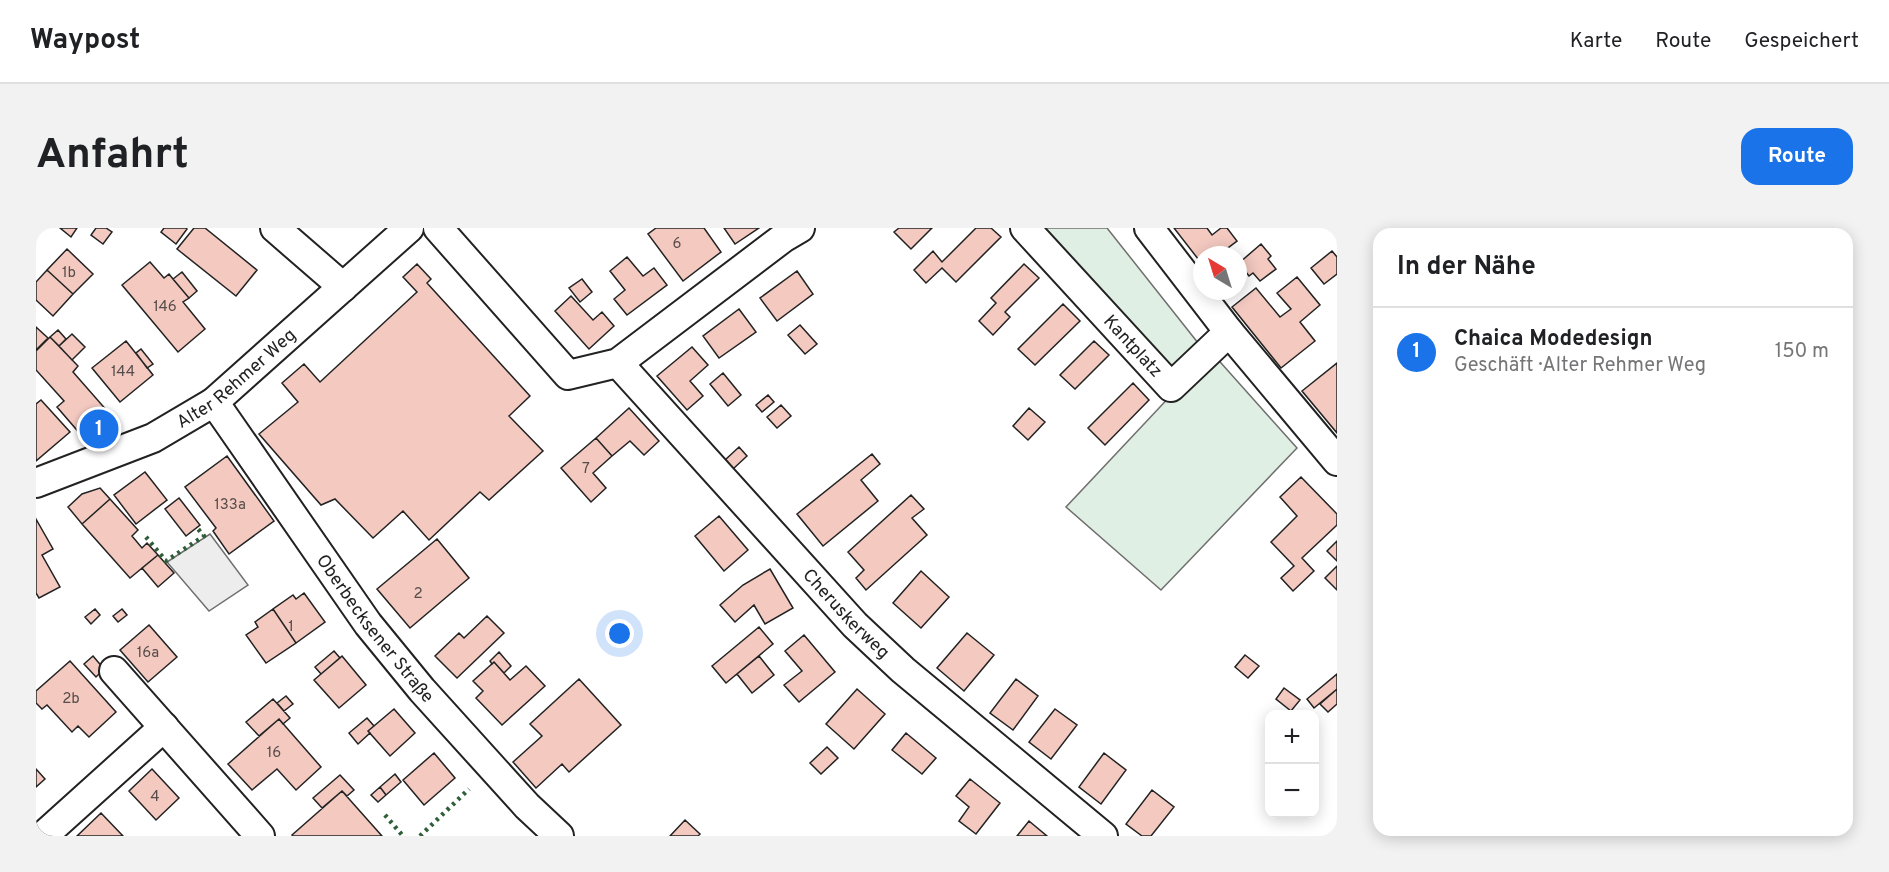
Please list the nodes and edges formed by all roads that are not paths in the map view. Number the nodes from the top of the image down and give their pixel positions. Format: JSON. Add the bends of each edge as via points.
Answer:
{"nodes":[{"id":1,"x":275,"y":228,"type":"edge"},
{"id":2,"x":409,"y":228,"type":"edge"},
{"id":3,"x":438,"y":228,"type":"edge"},
{"id":4,"x":800,"y":228,"type":"edge"},
{"id":5,"x":1025,"y":228,"type":"edge"},
{"id":6,"x":1149,"y":228,"type":"edge"},
{"id":7,"x":343,"y":286,"type":"junction"},
{"id":8,"x":1229,"y":332,"type":"junction"},
{"id":9,"x":618,"y":363,"type":"junction"},
{"id":10,"x":214,"y":402,"type":"junction"},
{"id":11,"x":1337,"y":461,"type":"edge"},
{"id":12,"x":36,"y":483,"type":"edge"},
{"id":13,"x":114,"y":671,"type":"dead end"},
{"id":14,"x":164,"y":727,"type":"junction"},
{"id":15,"x":43,"y":836,"type":"edge"},
{"id":16,"x":260,"y":836,"type":"edge"},
{"id":17,"x":559,"y":836,"type":"edge"},
{"id":18,"x":1103,"y":836,"type":"edge"}],
"edges":[{"from":1,"to":7,"type":"street"},
{"from":2,"to":7,"type":"street","name":"Alter Rehmer Weg"},
{"from":3,"to":9,"type":"street","via":[[568,375]]},
{"from":4,"to":9,"type":"street"},
{"from":5,"to":8,"type":"street","name":"Kantplatz","via":[[1171,387]]},
{"from":6,"to":8,"type":"street"},
{"from":7,"to":10,"type":"street","name":"Alter Rehmer Weg"},
{"from":8,"to":11,"type":"street"},
{"from":9,"to":18,"type":"street","name":"Cheruskerweg","via":[[855,625],[903,670]]},
{"from":10,"to":12,"type":"street","name":"Alter Rehmer Weg","via":[[153,438]]},
{"from":10,"to":17,"type":"street","name":"Oberbecksener Straße","via":[[368,624],[430,699]]},
{"from":13,"to":14,"type":"street"},
{"from":14,"to":15,"type":"street"},
{"from":14,"to":16,"type":"street"}]}
